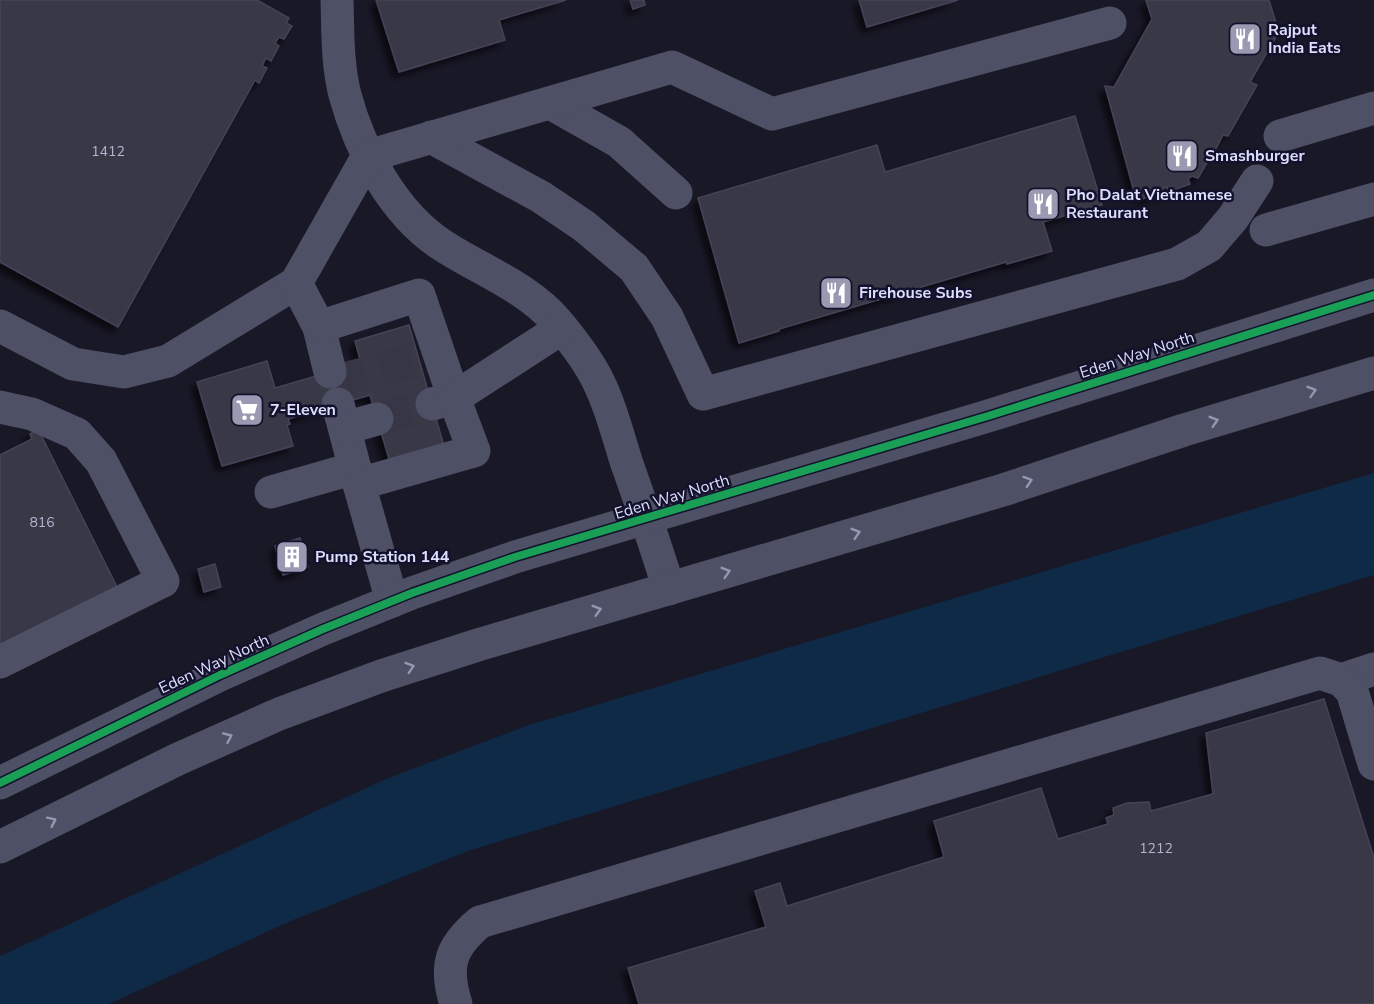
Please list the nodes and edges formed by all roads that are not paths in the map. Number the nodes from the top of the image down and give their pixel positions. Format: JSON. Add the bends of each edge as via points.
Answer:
{"nodes":[{"id":1,"x":337,"y":0,"type":"edge"},
{"id":2,"x":1110,"y":23,"type":"dead end"},
{"id":3,"x":550,"y":102,"type":"junction"},
{"id":4,"x":1374,"y":108,"type":"edge"},
{"id":5,"x":1280,"y":136,"type":"dead end"},
{"id":6,"x":431,"y":137,"type":"junction"},
{"id":7,"x":368,"y":156,"type":"junction"},
{"id":8,"x":1257,"y":181,"type":"dead end"},
{"id":9,"x":676,"y":193,"type":"dead end"},
{"id":10,"x":1374,"y":199,"type":"edge"},
{"id":11,"x":1266,"y":230,"type":"dead end"},
{"id":12,"x":296,"y":283,"type":"junction"},
{"id":13,"x":1374,"y":295,"type":"edge"},
{"id":14,"x":0,"y":326,"type":"edge"},
{"id":15,"x":319,"y":327,"type":"junction"},
{"id":16,"x":562,"y":328,"type":"junction"},
{"id":17,"x":330,"y":372,"type":"dead end"},
{"id":18,"x":1374,"y":373,"type":"edge"},
{"id":19,"x":443,"y":401,"type":"junction"},
{"id":20,"x":0,"y":407,"type":"edge"},
{"id":21,"x":377,"y":419,"type":"tunnel mouth"},
{"id":22,"x":357,"y":476,"type":"junction"},
{"id":23,"x":270,"y":492,"type":"dead end"},
{"id":24,"x":646,"y":519,"type":"junction"},
{"id":25,"x":669,"y":589,"type":"junction"},
{"id":26,"x":392,"y":601,"type":"junction"},
{"id":27,"x":0,"y":662,"type":"edge"},
{"id":28,"x":1374,"y":669,"type":"edge"},
{"id":29,"x":1341,"y":680,"type":"junction"},
{"id":30,"x":1374,"y":764,"type":"edge"},
{"id":31,"x":2,"y":777,"type":"edge"},
{"id":32,"x":0,"y":847,"type":"edge"},
{"id":33,"x":456,"y":1004,"type":"edge"}],
"edges":[{"from":1,"to":7,"type":"street","via":[[345,94]]},
{"from":2,"to":3,"type":"street","via":[[772,114],[672,67]]},
{"from":3,"to":6,"type":"street"},
{"from":3,"to":9,"type":"street","via":[[619,142]]},
{"from":4,"to":5,"type":"street"},
{"from":6,"to":7,"type":"street"},
{"from":6,"to":8,"type":"street","via":[[541,197],[584,226],[634,268],[667,317],[703,394],[1178,264],[1209,246],[1233,219]]},
{"from":7,"to":12,"type":"street"},
{"from":7,"to":16,"type":"street","via":[[399,203],[428,235],[532,299]]},
{"from":10,"to":11,"type":"street"},
{"from":12,"to":14,"type":"street","via":[[168,361],[124,372],[73,364]]},
{"from":12,"to":15,"type":"street"},
{"from":13,"to":24,"type":"street","name":"Eden Way North"},
{"from":15,"to":17,"type":"street"},
{"from":15,"to":19,"type":"street","via":[[419,295],[428,356]]},
{"from":16,"to":19,"type":"street"},
{"from":16,"to":24,"type":"street","via":[[599,382]]},
{"from":25,"to":18,"type":"street","one_way":true,"via":[[1004,490]]},
{"from":19,"to":22,"type":"street","via":[[474,451]]},
{"from":20,"to":27,"type":"street","via":[[32,414],[77,434],[101,461],[164,581]]},
{"from":21,"to":22,"type":"street","via":[[342,416]]},
{"from":22,"to":23,"type":"street"},
{"from":22,"to":26,"type":"street"},
{"from":24,"to":25,"type":"street"},
{"from":24,"to":26,"type":"street","name":"Eden Way North","via":[[515,557]]},
{"from":32,"to":25,"type":"street","one_way":true,"via":[[279,714],[425,662]]},
{"from":26,"to":31,"type":"street","name":"Eden Way North","via":[[220,675]]},
{"from":28,"to":29,"type":"street"},
{"from":29,"to":30,"type":"street","via":[[1352,691]]},
{"from":29,"to":33,"type":"street","via":[[1320,673],[480,922],[464,935],[451,956],[451,988]]}]}
